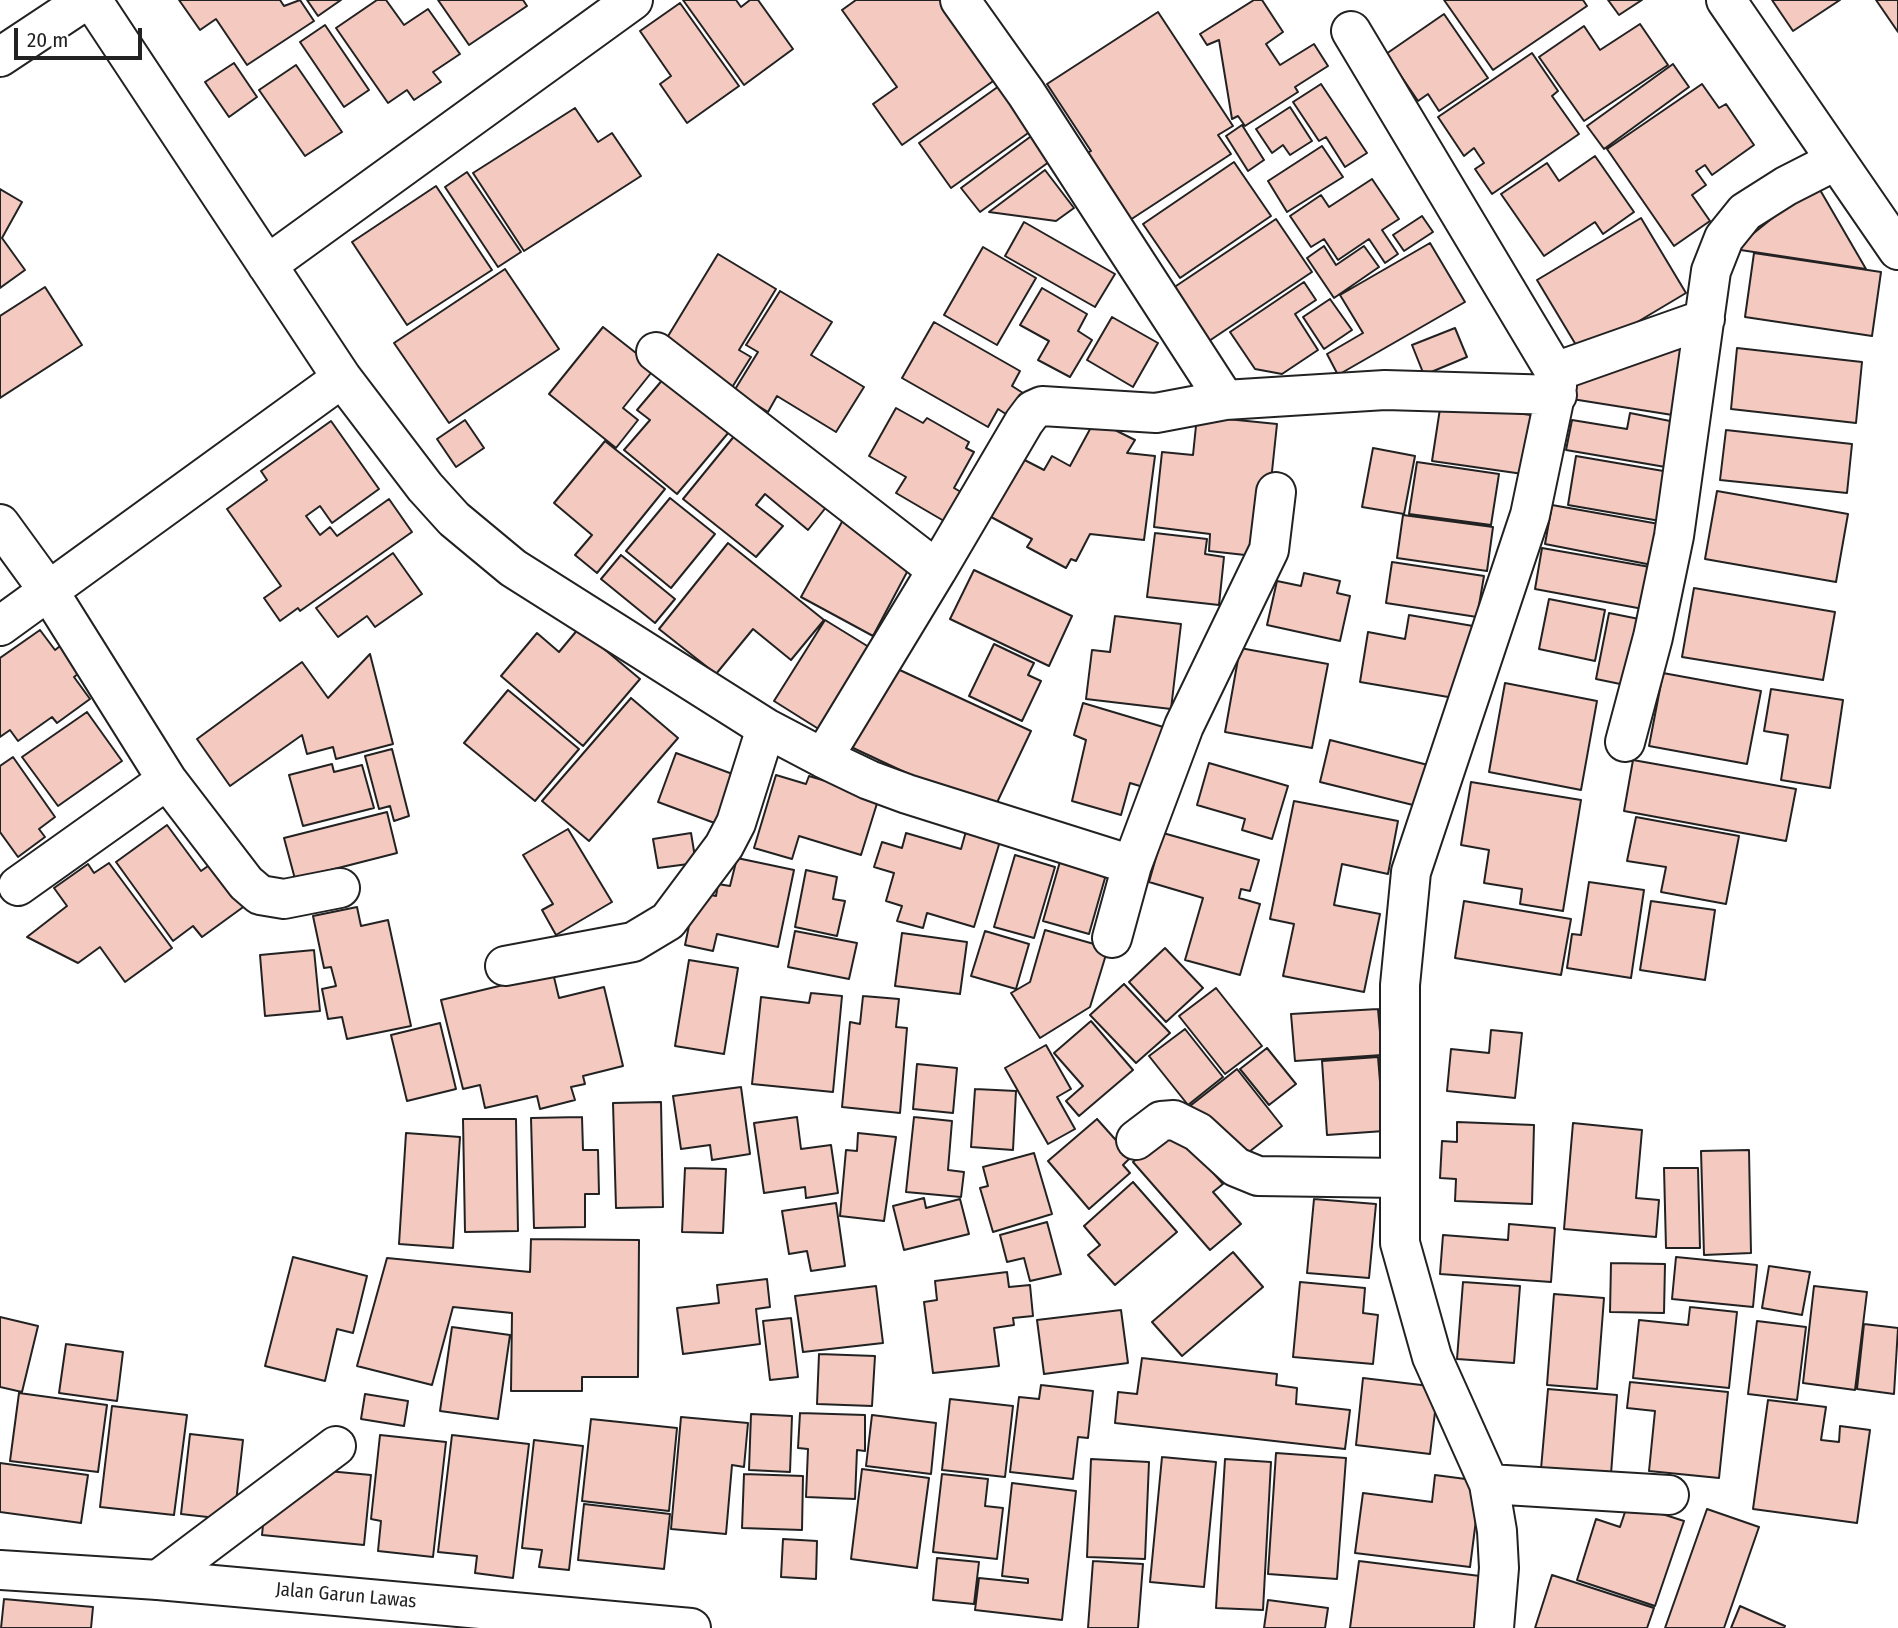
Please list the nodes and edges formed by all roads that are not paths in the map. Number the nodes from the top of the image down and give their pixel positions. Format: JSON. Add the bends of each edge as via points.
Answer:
{"nodes":[{"id":1,"x":86,"y":0,"type":"edge"},
{"id":2,"x":92,"y":0,"type":"edge"},
{"id":3,"x":633,"y":0,"type":"edge"},
{"id":4,"x":960,"y":0,"type":"edge"},
{"id":5,"x":1726,"y":0,"type":"edge"},
{"id":6,"x":1351,"y":31,"type":"dead end"},
{"id":7,"x":0,"y":57,"type":"edge"},
{"id":8,"x":1835,"y":161,"type":"junction"},
{"id":9,"x":1898,"y":250,"type":"edge"},
{"id":10,"x":267,"y":265,"type":"junction"},
{"id":11,"x":1705,"y":319,"type":"junction"},
{"id":12,"x":656,"y":352,"type":"dead end"},
{"id":13,"x":342,"y":378,"type":"junction"},
{"id":14,"x":1556,"y":384,"type":"junction"},
{"id":15,"x":1225,"y":400,"type":"junction"},
{"id":16,"x":1276,"y":492,"type":"dead end"},
{"id":17,"x":0,"y":524,"type":"edge"},
{"id":18,"x":937,"y":570,"type":"junction"},
{"id":19,"x":48,"y":590,"type":"junction"},
{"id":20,"x":0,"y":626,"type":"edge"},
{"id":21,"x":766,"y":728,"type":"junction"},
{"id":22,"x":1625,"y":742,"type":"dead end"},
{"id":23,"x":823,"y":758,"type":"junction"},
{"id":24,"x":167,"y":780,"type":"junction"},
{"id":25,"x":1132,"y":865,"type":"junction"},
{"id":26,"x":18,"y":886,"type":"dead end"},
{"id":27,"x":340,"y":888,"type":"dead end"},
{"id":28,"x":1112,"y":938,"type":"dead end"},
{"id":29,"x":505,"y":966,"type":"dead end"},
{"id":30,"x":1136,"y":1140,"type":"dead end"},
{"id":31,"x":1400,"y":1178,"type":"junction"},
{"id":32,"x":337,"y":1447,"type":"dead end"},
{"id":33,"x":1489,"y":1484,"type":"junction"},
{"id":34,"x":1669,"y":1495,"type":"dead end"},
{"id":35,"x":0,"y":1570,"type":"edge"},
{"id":36,"x":158,"y":1580,"type":"junction"},
{"id":37,"x":691,"y":1628,"type":"edge"},
{"id":38,"x":1494,"y":1628,"type":"edge"}],
"edges":[{"from":1,"to":7,"type":"street"},
{"from":2,"to":10,"type":"street"},
{"from":3,"to":10,"type":"street"},
{"from":4,"to":15,"type":"street","via":[[1026,93]]},
{"from":5,"to":8,"type":"street"},
{"from":6,"to":14,"type":"street"},
{"from":8,"to":9,"type":"street"},
{"from":8,"to":11,"type":"street","via":[[1745,212],[1724,238],[1710,271]]},
{"from":10,"to":13,"type":"street"},
{"from":11,"to":14,"type":"street"},
{"from":11,"to":22,"type":"street","via":[[1674,536]]},
{"from":12,"to":18,"type":"street"},
{"from":13,"to":19,"type":"street"},
{"from":13,"to":21,"type":"street","via":[[425,487],[483,545]]},
{"from":14,"to":15,"type":"street"},
{"from":14,"to":31,"type":"street","via":[[1530,515],[1411,872],[1400,985]]},
{"from":15,"to":18,"type":"street","via":[[1156,413],[1060,405],[1033,410]]},
{"from":16,"to":25,"type":"street","via":[[1269,550],[1184,726]]},
{"from":17,"to":19,"type":"street"},
{"from":18,"to":23,"type":"street"},
{"from":19,"to":20,"type":"street"},
{"from":19,"to":24,"type":"street"},
{"from":21,"to":23,"type":"street"},
{"from":21,"to":29,"type":"street","via":[[724,846],[668,921],[633,942]]},
{"from":23,"to":25,"type":"street","via":[[907,794]]},
{"from":24,"to":26,"type":"street"},
{"from":24,"to":27,"type":"street","via":[[253,890],[284,899]]},
{"from":25,"to":28,"type":"street"},
{"from":30,"to":31,"type":"street","via":[[1161,1121],[1174,1120],[1198,1132],[1236,1167],[1258,1177]]},
{"from":31,"to":33,"type":"street","via":[[1401,1243],[1412,1292],[1432,1357]]},
{"from":32,"to":36,"type":"street"},
{"from":33,"to":34,"type":"street"},
{"from":33,"to":38,"type":"street","via":[[1499,1568]]},
{"from":35,"to":36,"type":"street","name":"Jalan Garun Lawas"},
{"from":36,"to":37,"type":"street","name":"Jalan Garun Lawas"}]}
